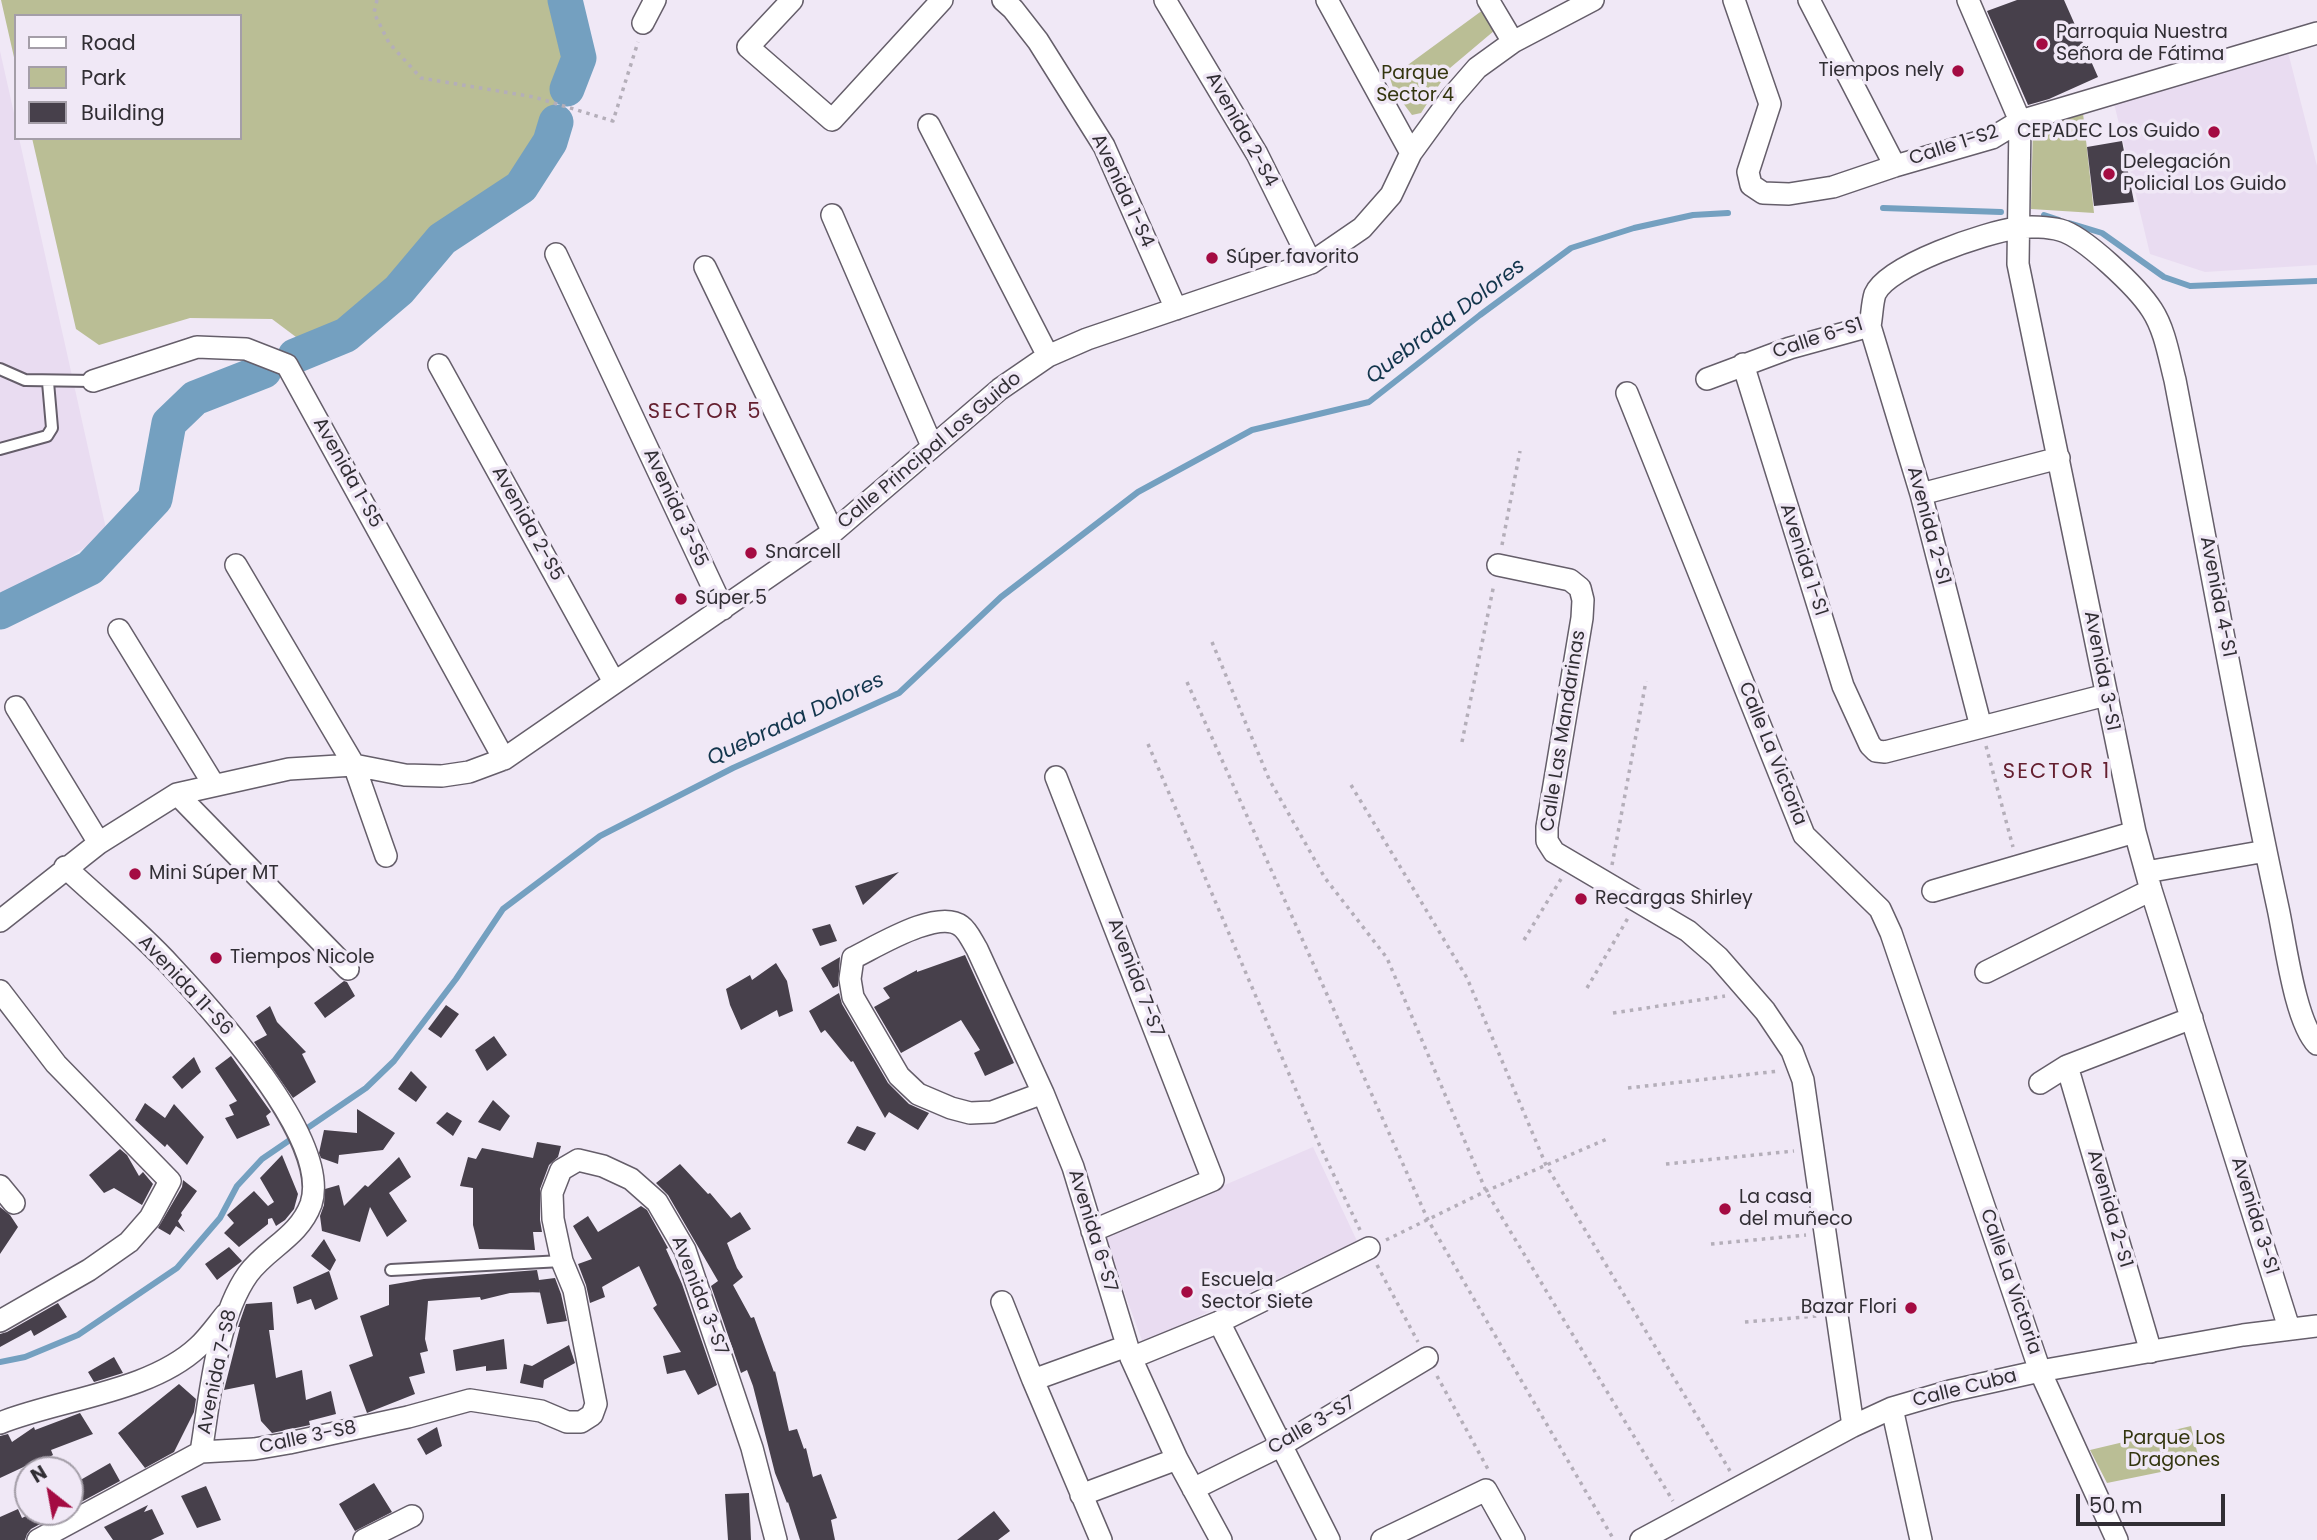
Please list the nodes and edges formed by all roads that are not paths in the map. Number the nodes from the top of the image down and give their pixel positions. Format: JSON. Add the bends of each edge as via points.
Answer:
{"nodes":[{"id":1,"x":655,"y":0,"type":"edge"},
{"id":2,"x":792,"y":0,"type":"edge"},
{"id":3,"x":942,"y":0,"type":"edge"},
{"id":4,"x":1165,"y":0,"type":"edge"},
{"id":5,"x":1327,"y":0,"type":"edge"},
{"id":6,"x":1488,"y":0,"type":"edge"},
{"id":7,"x":1593,"y":0,"type":"edge"},
{"id":8,"x":1734,"y":0,"type":"edge"},
{"id":9,"x":1809,"y":0,"type":"edge"},
{"id":10,"x":1968,"y":0,"type":"edge"},
{"id":11,"x":1008,"y":4,"type":"edge"},
{"id":12,"x":643,"y":23,"type":"road end"},
{"id":13,"x":2317,"y":33,"type":"edge"},
{"id":14,"x":1513,"y":43,"type":"junction"},
{"id":15,"x":2020,"y":121,"type":"junction"},
{"id":16,"x":929,"y":125,"type":"dead end"},
{"id":17,"x":1412,"y":153,"type":"junction"},
{"id":18,"x":1895,"y":166,"type":"junction"},
{"id":19,"x":832,"y":215,"type":"dead end"},
{"id":20,"x":2018,"y":227,"type":"junction"},
{"id":21,"x":555,"y":254,"type":"dead end"},
{"id":22,"x":1311,"y":263,"type":"junction"},
{"id":23,"x":705,"y":267,"type":"dead end"},
{"id":24,"x":1176,"y":309,"type":"junction"},
{"id":25,"x":1870,"y":326,"type":"junction"},
{"id":26,"x":1048,"y":356,"type":"junction"},
{"id":27,"x":1743,"y":364,"type":"junction"},
{"id":28,"x":439,"y":365,"type":"dead end"},
{"id":29,"x":0,"y":369,"type":"edge"},
{"id":30,"x":1707,"y":379,"type":"dead end"},
{"id":31,"x":93,"y":381,"type":"joint"},
{"id":32,"x":48,"y":382,"type":"junction"},
{"id":33,"x":1628,"y":393,"type":"dead end"},
{"id":34,"x":932,"y":446,"type":"junction"},
{"id":35,"x":0,"y":449,"type":"edge"},
{"id":36,"x":2059,"y":458,"type":"junction"},
{"id":37,"x":1921,"y":494,"type":"junction"},
{"id":38,"x":833,"y":532,"type":"junction"},
{"id":39,"x":236,"y":565,"type":"dead end"},
{"id":40,"x":1498,"y":565,"type":"road end"},
{"id":41,"x":723,"y":609,"type":"junction"},
{"id":42,"x":119,"y":629,"type":"dead end"},
{"id":43,"x":614,"y":682,"type":"junction"},
{"id":44,"x":2106,"y":695,"type":"junction"},
{"id":45,"x":16,"y":707,"type":"dead end"},
{"id":46,"x":1981,"y":727,"type":"junction"},
{"id":47,"x":504,"y":760,"type":"junction"},
{"id":48,"x":354,"y":765,"type":"junction"},
{"id":49,"x":1056,"y":777,"type":"dead end"},
{"id":50,"x":214,"y":785,"type":"junction"},
{"id":51,"x":177,"y":794,"type":"junction"},
{"id":52,"x":2136,"y":832,"type":"junction"},
{"id":53,"x":99,"y":843,"type":"junction"},
{"id":54,"x":2266,"y":851,"type":"junction"},
{"id":55,"x":386,"y":856,"type":"dead end"},
{"id":56,"x":65,"y":867,"type":"junction"},
{"id":57,"x":2149,"y":881,"type":"junction"},
{"id":58,"x":1933,"y":891,"type":"dead end"},
{"id":59,"x":0,"y":921,"type":"edge"},
{"id":60,"x":348,"y":969,"type":"dead end"},
{"id":61,"x":1986,"y":972,"type":"dead end"},
{"id":62,"x":0,"y":991,"type":"edge"},
{"id":63,"x":2192,"y":1018,"type":"junction"},
{"id":64,"x":2317,"y":1044,"type":"edge"},
{"id":65,"x":2067,"y":1066,"type":"junction"},
{"id":66,"x":2040,"y":1083,"type":"dead end"},
{"id":67,"x":1042,"y":1093,"type":"junction"},
{"id":68,"x":309,"y":1154,"type":"joint"},
{"id":69,"x":0,"y":1186,"type":"edge"},
{"id":70,"x":14,"y":1202,"type":"dead end"},
{"id":71,"x":1092,"y":1231,"type":"junction"},
{"id":72,"x":1368,"y":1248,"type":"road end"},
{"id":73,"x":562,"y":1261,"type":"junction"},
{"id":74,"x":391,"y":1270,"type":"dead end"},
{"id":75,"x":1002,"y":1302,"type":"dead end"},
{"id":76,"x":231,"y":1308,"type":"junction"},
{"id":77,"x":0,"y":1321,"type":"edge"},
{"id":78,"x":1219,"y":1322,"type":"junction"},
{"id":79,"x":2317,"y":1326,"type":"edge"},
{"id":80,"x":2288,"y":1328,"type":"junction"},
{"id":81,"x":1129,"y":1352,"type":"junction"},
{"id":82,"x":2151,"y":1352,"type":"junction"},
{"id":83,"x":1427,"y":1358,"type":"dead end"},
{"id":84,"x":2040,"y":1371,"type":"junction"},
{"id":85,"x":1032,"y":1380,"type":"junction"},
{"id":86,"x":1892,"y":1408,"type":"junction"},
{"id":87,"x":592,"y":1415,"type":"joint"},
{"id":88,"x":0,"y":1423,"type":"edge"},
{"id":89,"x":1853,"y":1426,"type":"junction"},
{"id":90,"x":1280,"y":1446,"type":"junction"},
{"id":91,"x":201,"y":1452,"type":"junction"},
{"id":92,"x":1177,"y":1459,"type":"junction"},
{"id":93,"x":1193,"y":1489,"type":"junction"},
{"id":94,"x":1081,"y":1495,"type":"junction"},
{"id":95,"x":412,"y":1516,"type":"dead end"},
{"id":96,"x":80,"y":1531,"type":"edge"},
{"id":97,"x":38,"y":1540,"type":"edge"},
{"id":98,"x":363,"y":1540,"type":"edge"},
{"id":99,"x":776,"y":1540,"type":"edge"},
{"id":100,"x":1101,"y":1540,"type":"edge"},
{"id":101,"x":1221,"y":1540,"type":"edge"},
{"id":102,"x":1329,"y":1540,"type":"edge"},
{"id":103,"x":1382,"y":1540,"type":"edge"},
{"id":104,"x":1514,"y":1540,"type":"edge"},
{"id":105,"x":1641,"y":1540,"type":"edge"},
{"id":106,"x":1921,"y":1540,"type":"edge"},
{"id":107,"x":2117,"y":1540,"type":"edge"}],
"edges":[{"from":1,"to":12,"type":"street"},
{"from":2,"to":3,"type":"street","via":[[748,47],[832,120]]},
{"from":4,"to":22,"type":"street","name":"Avenida 2-S4","via":[[1257,154]]},
{"from":5,"to":17,"type":"street"},
{"from":6,"to":14,"type":"street"},
{"from":7,"to":14,"type":"street","name":"Calle Principal Los Guido"},
{"from":8,"to":18,"type":"street","name":"Calle 1-S2","via":[[1770,104],[1753,150],[1748,172],[1751,185],[1763,193],[1800,192],[1833,187]]},
{"from":9,"to":18,"type":"street"},
{"from":10,"to":15,"type":"street"},
{"from":11,"to":24,"type":"street","name":"Avenida 1-S4","via":[[1038,41],[1104,146]]},
{"from":13,"to":15,"type":"street","name":"Calle 1-S2"},
{"from":14,"to":17,"type":"street","name":"Calle Principal Los Guido","via":[[1477,68]]},
{"from":15,"to":18,"type":"street","name":"Calle 1-S2","via":[[1992,138]]},
{"from":15,"to":20,"type":"street","name":"Avenida 3-S1"},
{"from":16,"to":26,"type":"street"},
{"from":17,"to":22,"type":"street","name":"Calle Principal Los Guido","via":[[1391,195],[1362,228]]},
{"from":19,"to":34,"type":"street"},
{"from":20,"to":25,"type":"street","name":"Calle 6-S1","via":[[1907,265],[1876,293]]},
{"from":20,"to":36,"type":"street","name":"Avenida 3-S1","via":[[2018,264]]},
{"from":20,"to":54,"type":"street","name":"Avenida 4-S1","via":[[2060,230],[2087,244],[2152,310],[2162,331]]},
{"from":21,"to":41,"type":"street","name":"Avenida 3-S5"},
{"from":22,"to":24,"type":"street","name":"Calle Principal Los Guido"},
{"from":23,"to":38,"type":"street"},
{"from":24,"to":26,"type":"street","name":"Calle Principal Los Guido"},
{"from":25,"to":27,"type":"street","name":"Calle 6-S1"},
{"from":25,"to":37,"type":"street","name":"Avenida 2-S1"},
{"from":26,"to":34,"type":"street","name":"Calle Principal Los Guido"},
{"from":27,"to":30,"type":"street","name":"Calle 6-S1"},
{"from":27,"to":46,"type":"street","name":"Avenida 1-S1","via":[[1843,686],[1870,745],[1885,752]]},
{"from":28,"to":43,"type":"street","name":"Avenida 2-S5"},
{"from":29,"to":32,"type":"lane","via":[[25,380]]},
{"from":31,"to":32,"type":"lane"},
{"from":31,"to":47,"type":"street","name":"Avenida 1-S5","via":[[197,347],[246,349],[287,365]]},
{"from":32,"to":35,"type":"lane","via":[[52,428],[47,436]]},
{"from":33,"to":84,"type":"street","name":"Calle La Victoria","via":[[1804,835],[1880,909],[1891,933]]},
{"from":34,"to":38,"type":"street","name":"Calle Principal Los Guido"},
{"from":36,"to":37,"type":"street"},
{"from":36,"to":44,"type":"street","name":"Avenida 3-S1"},
{"from":37,"to":46,"type":"street","name":"Avenida 2-S1"},
{"from":38,"to":41,"type":"street","name":"Calle Principal Los Guido"},
{"from":39,"to":48,"type":"street"},
{"from":40,"to":89,"type":"street","name":"Calle Las Mandarinas","via":[[1570,580],[1580,588],[1583,600],[1547,841],[1554,852],[1688,931],[1718,957],[1765,1011],[1792,1051],[1803,1080]]},
{"from":41,"to":43,"type":"street","name":"Calle Principal Los Guido"},
{"from":42,"to":50,"type":"street"},
{"from":43,"to":47,"type":"street","name":"Calle Principal Los Guido"},
{"from":44,"to":46,"type":"street"},
{"from":44,"to":52,"type":"street","name":"Avenida 3-S1"},
{"from":45,"to":53,"type":"street"},
{"from":47,"to":48,"type":"street","name":"Calle Principal Los Guido","via":[[442,776],[405,775]]},
{"from":48,"to":50,"type":"street","name":"Calle Principal Los Guido","via":[[289,769]]},
{"from":48,"to":55,"type":"street"},
{"from":49,"to":71,"type":"street","name":"Avenida 7-S7","via":[[1213,1180]]},
{"from":50,"to":51,"type":"street","name":"Calle Principal Los Guido"},
{"from":51,"to":53,"type":"street","name":"Calle Principal Los Guido"},
{"from":51,"to":60,"type":"street"},
{"from":52,"to":57,"type":"street","name":"Avenida 3-S1"},
{"from":52,"to":58,"type":"street"},
{"from":53,"to":56,"type":"street","name":"Calle Principal Los Guido"},
{"from":54,"to":57,"type":"street"},
{"from":54,"to":64,"type":"street","name":"Avenida 4-S1","via":[[2297,999],[2310,1037]]},
{"from":56,"to":59,"type":"street","name":"Calle Principal Los Guido"},
{"from":56,"to":68,"type":"street","name":"Avenida 11-S6","via":[[169,963],[256,1065]]},
{"from":57,"to":61,"type":"street"},
{"from":57,"to":63,"type":"street","name":"Avenida 3-S1"},
{"from":62,"to":77,"type":"street","via":[[56,1064],[170,1181],[150,1218],[129,1242]]},
{"from":63,"to":65,"type":"street"},
{"from":63,"to":80,"type":"street","name":"Avenida 3-S1"},
{"from":65,"to":66,"type":"street"},
{"from":65,"to":82,"type":"street","name":"Avenida 2-S1"},
{"from":67,"to":67,"type":"street","name":"Avenida 6-S7","via":[[977,948],[960,924],[945,920],[924,925],[853,958],[853,997],[899,1076],[918,1094],[970,1113],[992,1112]]},
{"from":67,"to":71,"type":"street","name":"Avenida 6-S7","via":[[1073,1167]]},
{"from":68,"to":76,"type":"street","name":"Avenida 7-S8","via":[[314,1189],[305,1217],[249,1273]]},
{"from":69,"to":70,"type":"street"},
{"from":71,"to":81,"type":"street","name":"Avenida 6-S7"},
{"from":72,"to":78,"type":"street"},
{"from":73,"to":74,"type":"lane"},
{"from":73,"to":87,"type":"street","name":"Avenida 3-S7","via":[[574,1290],[596,1404]]},
{"from":73,"to":99,"type":"street","name":"Avenida 3-S7","via":[[552,1193],[561,1170],[578,1160],[603,1166],[631,1179],[657,1202],[685,1250],[748,1436]]},
{"from":75,"to":85,"type":"street"},
{"from":76,"to":88,"type":"street","via":[[198,1347],[174,1365],[102,1394]]},
{"from":76,"to":91,"type":"street","name":"Avenida 7-S8"},
{"from":78,"to":81,"type":"street"},
{"from":78,"to":90,"type":"street"},
{"from":79,"to":80,"type":"street","name":"Calle Cuba"},
{"from":80,"to":82,"type":"street","name":"Calle Cuba"},
{"from":81,"to":85,"type":"street"},
{"from":81,"to":92,"type":"street","name":"Avenida 6-S7"},
{"from":82,"to":84,"type":"street","name":"Calle Cuba"},
{"from":83,"to":90,"type":"street","name":"Calle 3-S7"},
{"from":84,"to":86,"type":"street","name":"Calle Cuba"},
{"from":84,"to":107,"type":"street","name":"Calle La Victoria"},
{"from":85,"to":94,"type":"street"},
{"from":86,"to":89,"type":"street","name":"Calle Cuba"},
{"from":86,"to":106,"type":"street"},
{"from":87,"to":91,"type":"street","name":"Calle 3-S8","via":[[581,1422],[567,1422],[541,1411],[470,1400],[289,1443]]},
{"from":89,"to":105,"type":"street","name":"Calle Cuba"},
{"from":90,"to":93,"type":"street","name":"Calle 3-S7"},
{"from":90,"to":102,"type":"street"},
{"from":91,"to":96,"type":"street","name":"Calle 3-S8"},
{"from":92,"to":93,"type":"street","name":"Avenida 6-S7"},
{"from":92,"to":94,"type":"street"},
{"from":93,"to":101,"type":"street","name":"Avenida 6-S7"},
{"from":94,"to":100,"type":"street"},
{"from":95,"to":98,"type":"street"},
{"from":96,"to":97,"type":"street","name":"Calle 3-S8"},
{"from":103,"to":104,"type":"street","via":[[1486,1490]]}]}
